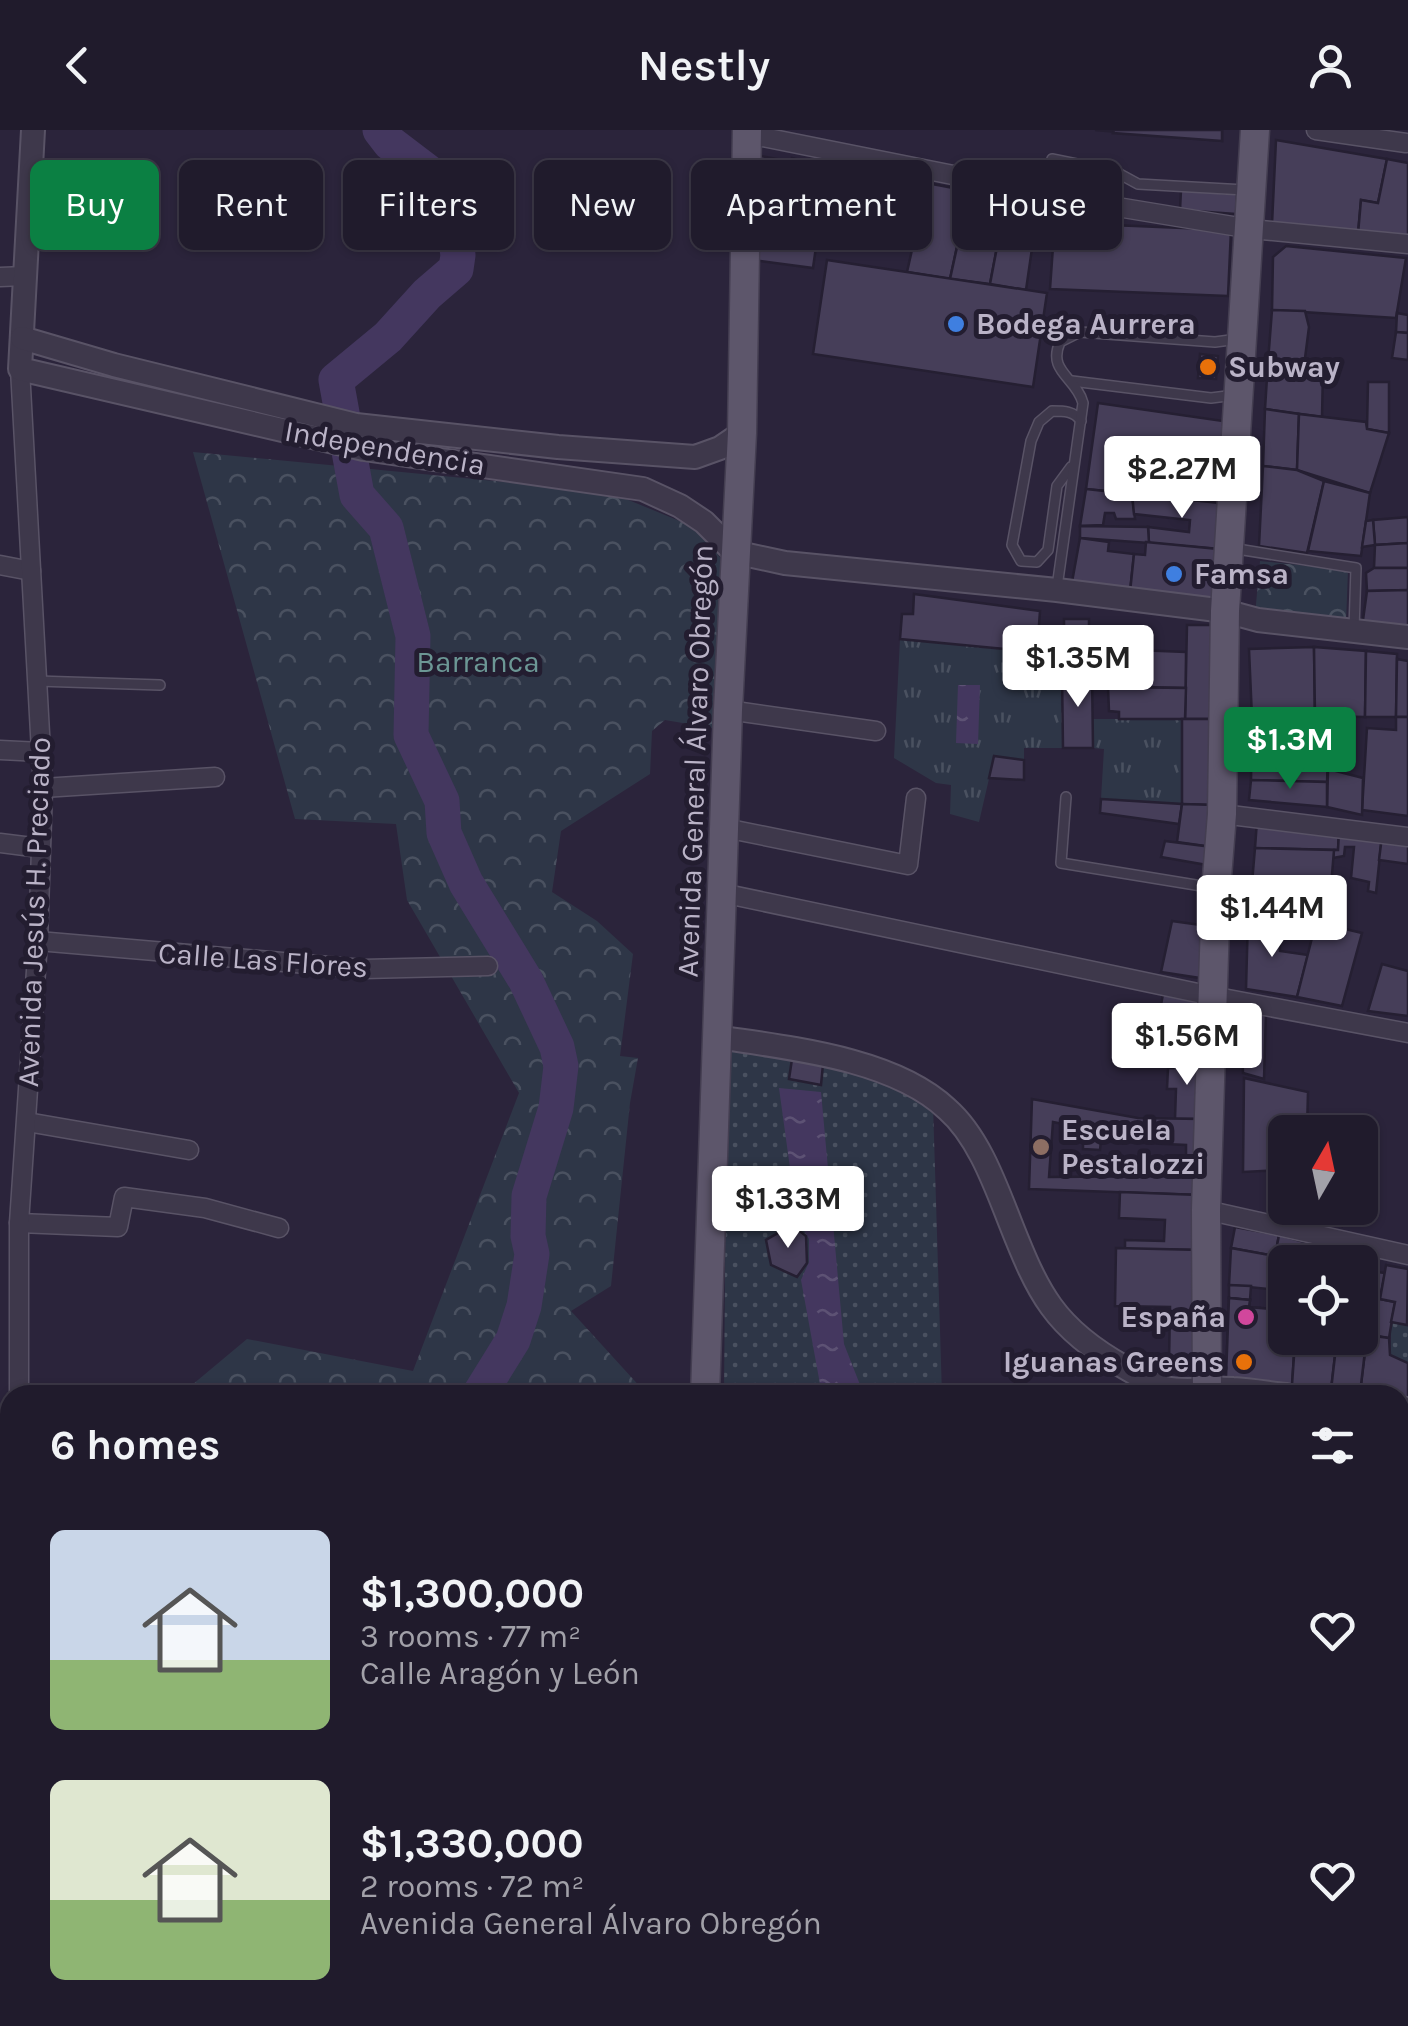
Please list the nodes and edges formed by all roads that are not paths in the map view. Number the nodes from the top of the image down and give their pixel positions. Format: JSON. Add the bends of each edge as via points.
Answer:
{"nodes":[{"id":1,"x":33,"y":130,"type":"edge"},
{"id":2,"x":1255,"y":130,"type":"edge"},
{"id":3,"x":1316,"y":130,"type":"edge"},
{"id":4,"x":748,"y":132,"type":"edge"},
{"id":5,"x":1406,"y":143,"type":"edge"},
{"id":6,"x":31,"y":160,"type":"edge"},
{"id":7,"x":30,"y":170,"type":"edge"},
{"id":8,"x":1122,"y":175,"type":"edge"},
{"id":9,"x":1252,"y":191,"type":"junction"},
{"id":10,"x":1251,"y":229,"type":"junction"},
{"id":11,"x":1408,"y":244,"type":"edge"},
{"id":12,"x":25,"y":276,"type":"junction"},
{"id":13,"x":0,"y":277,"type":"edge"},
{"id":14,"x":22,"y":338,"type":"junction"},
{"id":15,"x":1240,"y":339,"type":"junction"},
{"id":16,"x":20,"y":369,"type":"junction"},
{"id":17,"x":1072,"y":381,"type":"junction"},
{"id":18,"x":1238,"y":395,"type":"junction"},
{"id":19,"x":20,"y":398,"type":"junction"},
{"id":20,"x":0,"y":401,"type":"edge"},
{"id":21,"x":1081,"y":422,"type":"junction"},
{"id":22,"x":742,"y":433,"type":"junction"},
{"id":23,"x":1072,"y":465,"type":"junction"},
{"id":24,"x":1230,"y":548,"type":"junction"},
{"id":25,"x":734,"y":552,"type":"junction"},
{"id":26,"x":0,"y":565,"type":"edge"},
{"id":27,"x":30,"y":571,"type":"junction"},
{"id":28,"x":1057,"y":590,"type":"junction"},
{"id":29,"x":1226,"y":611,"type":"junction"},
{"id":30,"x":1354,"y":629,"type":"junction"},
{"id":31,"x":1408,"y":637,"type":"edge"},
{"id":32,"x":37,"y":682,"type":"junction"},
{"id":33,"x":160,"y":685,"type":"dead end"},
{"id":34,"x":728,"y":710,"type":"junction"},
{"id":35,"x":876,"y":730,"type":"dead end"},
{"id":36,"x":0,"y":750,"type":"edge"},
{"id":37,"x":41,"y":752,"type":"junction"},
{"id":38,"x":215,"y":777,"type":"dead end"},
{"id":39,"x":43,"y":788,"type":"junction"},
{"id":40,"x":1066,"y":797,"type":"dead end"},
{"id":41,"x":916,"y":798,"type":"dead end"},
{"id":42,"x":1222,"y":814,"type":"junction"},
{"id":43,"x":724,"y":828,"type":"junction"},
{"id":44,"x":1408,"y":837,"type":"edge"},
{"id":45,"x":0,"y":843,"type":"edge"},
{"id":46,"x":40,"y":848,"type":"junction"},
{"id":47,"x":1216,"y":890,"type":"junction"},
{"id":48,"x":722,"y":894,"type":"junction"},
{"id":49,"x":38,"y":942,"type":"junction"},
{"id":50,"x":488,"y":966,"type":"dead end"},
{"id":51,"x":1212,"y":996,"type":"junction"},
{"id":52,"x":1408,"y":1032,"type":"edge"},
{"id":53,"x":717,"y":1037,"type":"junction"},
{"id":54,"x":26,"y":1122,"type":"junction"},
{"id":55,"x":190,"y":1150,"type":"dead end"},
{"id":56,"x":1206,"y":1210,"type":"junction"},
{"id":57,"x":19,"y":1223,"type":"junction"},
{"id":58,"x":280,"y":1228,"type":"dead end"},
{"id":59,"x":1408,"y":1255,"type":"edge"},
{"id":60,"x":19,"y":1385,"type":"edge"},
{"id":61,"x":705,"y":1385,"type":"edge"},
{"id":62,"x":1156,"y":1385,"type":"edge"},
{"id":63,"x":1207,"y":1385,"type":"edge"}],
"edges":[{"from":1,"to":6,"type":"street","name":"Avenida Jesús H. Preciado"},
{"from":2,"to":9,"type":"main road"},
{"from":3,"to":5,"type":"street"},
{"from":4,"to":10,"type":"street","via":[[1093,207]]},
{"from":4,"to":22,"type":"main road","name":"Avenida General Álvaro Obregón"},
{"from":7,"to":12,"type":"street","name":"Avenida Jesús H. Preciado"},
{"from":8,"to":9,"type":"lane","via":[[1138,184]]},
{"from":9,"to":10,"type":"main road"},
{"from":10,"to":11,"type":"street"},
{"from":10,"to":15,"type":"main road"},
{"from":12,"to":13,"type":"street"},
{"from":12,"to":14,"type":"street","name":"Avenida Jesús H. Preciado"},
{"from":14,"to":16,"type":"street","name":"Avenida Jesús H. Preciado"},
{"from":14,"to":22,"type":"street","name":"Independencia","via":[[356,425],[694,456]]},
{"from":15,"to":17,"type":"lane","via":[[1073,333],[1056,355],[1060,372]]},
{"from":15,"to":18,"type":"main road"},
{"from":16,"to":19,"type":"street","name":"Avenida Jesús H. Preciado"},
{"from":16,"to":25,"type":"street","name":"Independencia","via":[[364,449],[643,490],[704,522]]},
{"from":17,"to":18,"type":"lane","via":[[1211,398]]},
{"from":17,"to":21,"type":"lane","via":[[1083,402]]},
{"from":18,"to":24,"type":"main road"},
{"from":19,"to":20,"type":"street"},
{"from":19,"to":27,"type":"street","name":"Avenida Jesús H. Preciado"},
{"from":21,"to":23,"type":"lane"},
{"from":21,"to":23,"type":"lane","via":[[1052,410],[1031,440],[1012,545],[1021,561],[1038,562],[1047,554],[1057,486]]},
{"from":22,"to":25,"type":"main road","name":"Avenida General Álvaro Obregón"},
{"from":23,"to":28,"type":"lane"},
{"from":24,"to":29,"type":"main road"},
{"from":24,"to":30,"type":"lane","via":[[1356,568]]},
{"from":25,"to":28,"type":"street"},
{"from":25,"to":34,"type":"main road","name":"Avenida General Álvaro Obregón"},
{"from":26,"to":27,"type":"street"},
{"from":27,"to":32,"type":"street","name":"Avenida Jesús H. Preciado"},
{"from":28,"to":29,"type":"street"},
{"from":29,"to":30,"type":"street"},
{"from":29,"to":42,"type":"main road"},
{"from":30,"to":31,"type":"street"},
{"from":32,"to":33,"type":"lane"},
{"from":32,"to":37,"type":"street","name":"Avenida Jesús H. Preciado"},
{"from":34,"to":35,"type":"street"},
{"from":34,"to":43,"type":"main road","name":"Avenida General Álvaro Obregón"},
{"from":36,"to":37,"type":"street"},
{"from":37,"to":39,"type":"street","name":"Avenida Jesús H. Preciado"},
{"from":38,"to":39,"type":"street"},
{"from":39,"to":46,"type":"street","name":"Avenida Jesús H. Preciado"},
{"from":40,"to":47,"type":"lane","via":[[1061,863]]},
{"from":41,"to":43,"type":"street","via":[[908,865]]},
{"from":42,"to":44,"type":"street"},
{"from":42,"to":47,"type":"main road"},
{"from":43,"to":48,"type":"main road","name":"Avenida General Álvaro Obregón"},
{"from":45,"to":46,"type":"street"},
{"from":46,"to":49,"type":"street","name":"Avenida Jesús H. Preciado"},
{"from":47,"to":51,"type":"main road"},
{"from":48,"to":51,"type":"street"},
{"from":48,"to":53,"type":"main road","name":"Avenida General Álvaro Obregón"},
{"from":49,"to":50,"type":"street","name":"Calle Las Flores","via":[[364,969]]},
{"from":49,"to":54,"type":"street","name":"Avenida Jesús H. Preciado"},
{"from":51,"to":52,"type":"street"},
{"from":51,"to":56,"type":"main road"},
{"from":53,"to":61,"type":"main road","name":"Avenida General Álvaro Obregón"},
{"from":53,"to":62,"type":"street","via":[[855,1064],[913,1084],[948,1110],[994,1182],[1041,1296],[1063,1324]]},
{"from":54,"to":55,"type":"street"},
{"from":54,"to":57,"type":"street","name":"Avenida Jesús H. Preciado"},
{"from":56,"to":59,"type":"street"},
{"from":56,"to":63,"type":"main road"},
{"from":57,"to":58,"type":"street","via":[[118,1227],[124,1197]]},
{"from":57,"to":60,"type":"street","name":"Avenida Jesús H. Preciado"}]}
